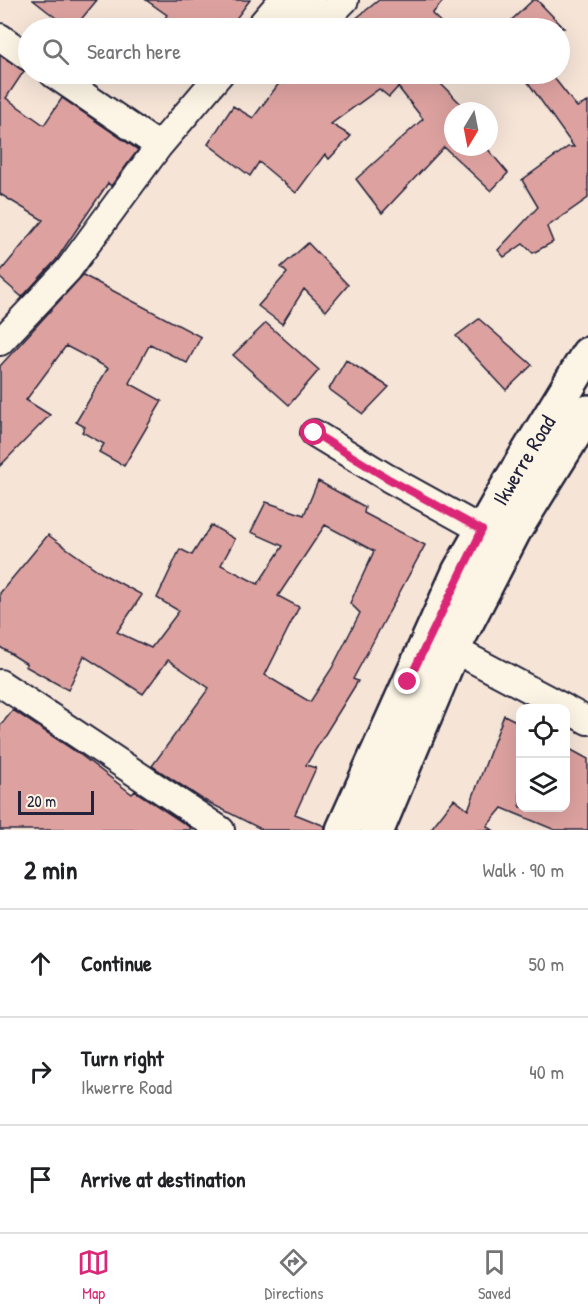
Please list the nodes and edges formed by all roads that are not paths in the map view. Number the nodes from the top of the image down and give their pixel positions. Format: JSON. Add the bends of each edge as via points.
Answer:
{"nodes":[{"id":1,"x":345,"y":0,"type":"edge"},
{"id":2,"x":267,"y":18,"type":"edge"},
{"id":3,"x":0,"y":38,"type":"edge"},
{"id":4,"x":18,"y":50,"type":"edge"},
{"id":5,"x":68,"y":84,"type":"edge"},
{"id":6,"x":212,"y":84,"type":"edge"},
{"id":7,"x":159,"y":146,"type":"junction"},
{"id":8,"x":0,"y":342,"type":"edge"},
{"id":9,"x":588,"y":354,"type":"edge"},
{"id":10,"x":588,"y":412,"type":"edge"},
{"id":11,"x":314,"y":433,"type":"dead end"},
{"id":12,"x":482,"y":530,"type":"junction"},
{"id":13,"x":453,"y":649,"type":"junction"},
{"id":14,"x":0,"y":683,"type":"edge"},
{"id":15,"x":556,"y":704,"type":"edge"},
{"id":16,"x":570,"y":712,"type":"edge"},
{"id":17,"x":588,"y":721,"type":"edge"},
{"id":18,"x":221,"y":830,"type":"edge"},
{"id":19,"x":343,"y":830,"type":"edge"},
{"id":20,"x":377,"y":830,"type":"edge"}],
"edges":[{"from":1,"to":2,"type":"street","via":[[332,13],[304,10],[282,0]]},
{"from":3,"to":4,"type":"street"},
{"from":5,"to":7,"type":"street"},
{"from":6,"to":7,"type":"street"},
{"from":7,"to":8,"type":"street","via":[[68,270]]},
{"from":9,"to":12,"type":"main road","name":"Ikwerre Road"},
{"from":10,"to":13,"type":"main road","via":[[514,531]]},
{"from":11,"to":12,"type":"street"},
{"from":12,"to":19,"type":"main road","name":"Ikwerre Road","via":[[408,682]]},
{"from":13,"to":15,"type":"street"},
{"from":13,"to":20,"type":"main road"},
{"from":14,"to":18,"type":"street"},
{"from":16,"to":17,"type":"street"}]}
